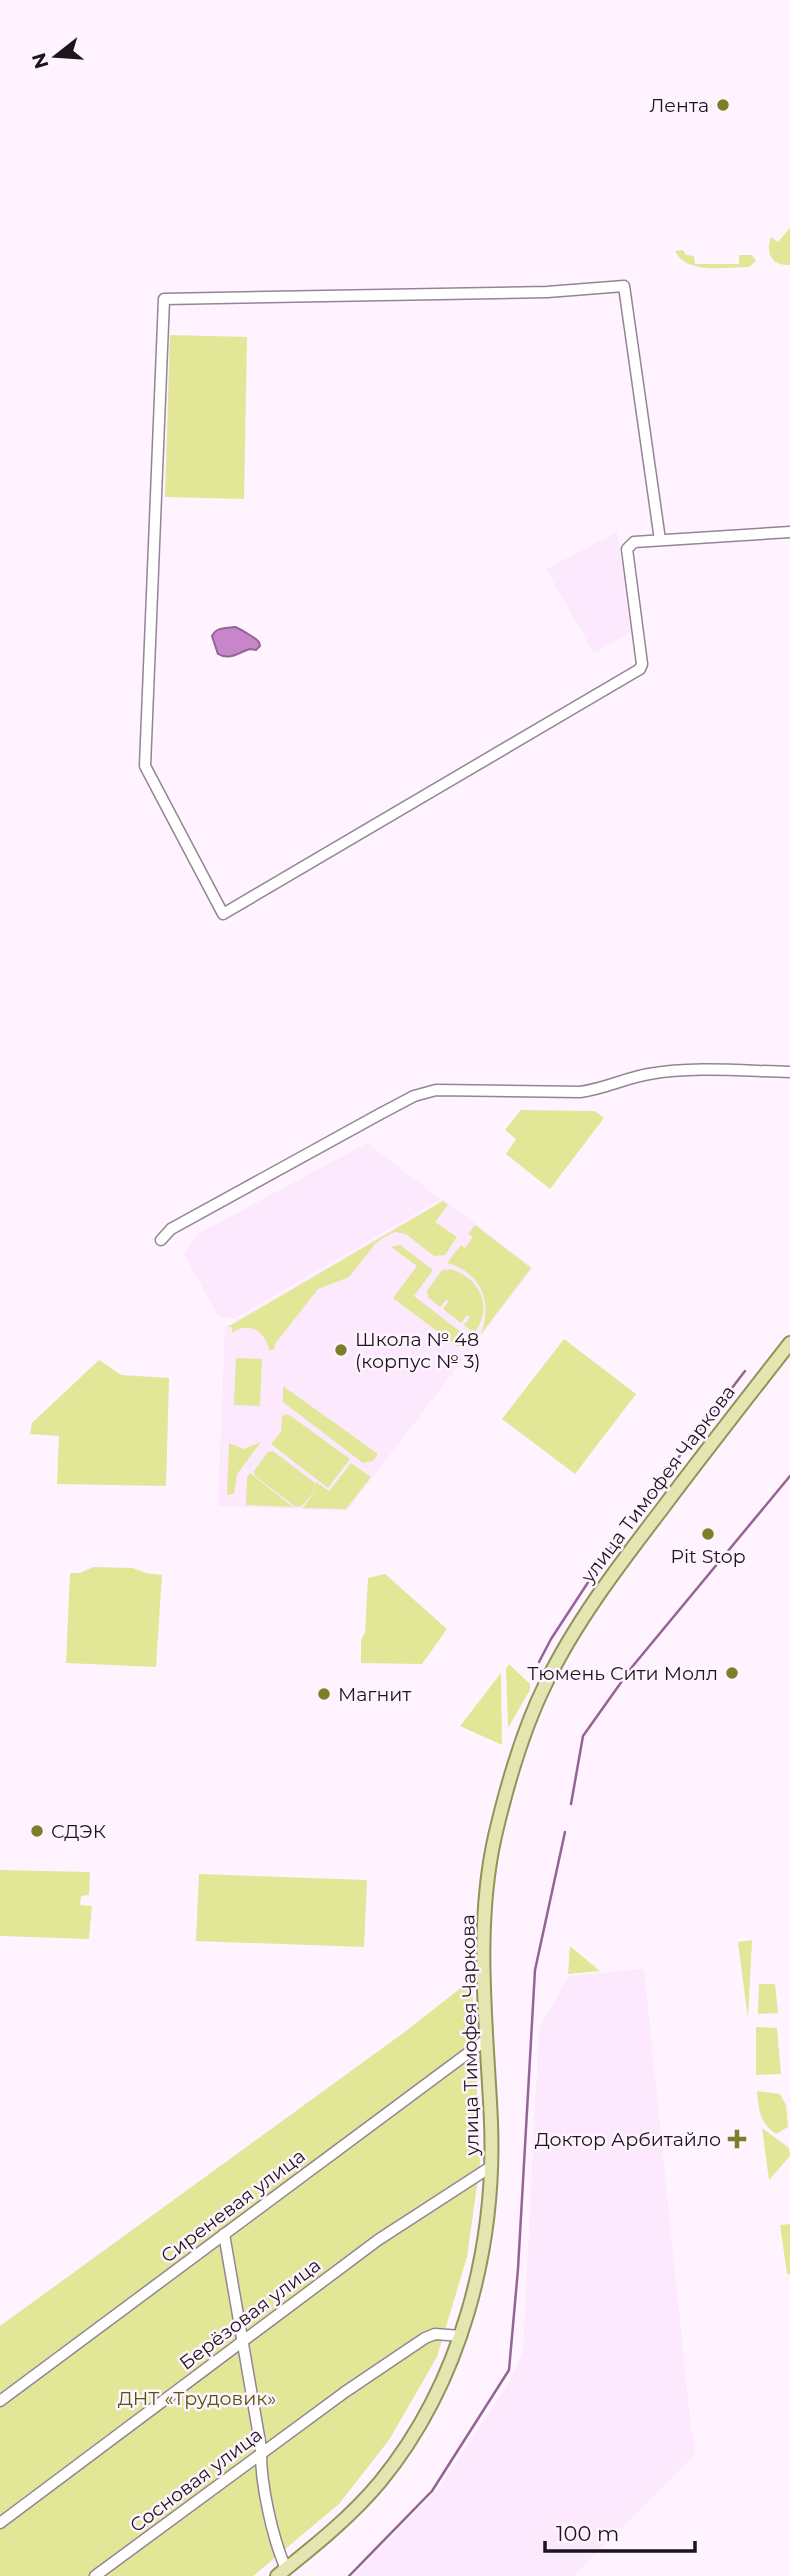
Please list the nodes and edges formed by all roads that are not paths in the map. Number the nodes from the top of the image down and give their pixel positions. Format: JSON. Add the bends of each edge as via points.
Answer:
{"nodes":[{"id":1,"x":790,"y":532,"type":"edge"},
{"id":2,"x":660,"y":540,"type":"junction"},
{"id":3,"x":790,"y":1072,"type":"edge"},
{"id":4,"x":161,"y":1240,"type":"dead end"},
{"id":5,"x":790,"y":1343,"type":"edge"},
{"id":6,"x":487,"y":2039,"type":"junction"},
{"id":7,"x":492,"y":2166,"type":"junction"},
{"id":8,"x":224,"y":2234,"type":"junction"},
{"id":9,"x":461,"y":2336,"type":"junction"},
{"id":10,"x":243,"y":2341,"type":"junction"},
{"id":11,"x":0,"y":2401,"type":"edge"},
{"id":12,"x":261,"y":2454,"type":"junction"},
{"id":13,"x":0,"y":2523,"type":"edge"},
{"id":14,"x":281,"y":2572,"type":"edge"},
{"id":15,"x":95,"y":2576,"type":"edge"}],
"edges":[{"from":1,"to":2,"type":"street"},
{"from":2,"to":2,"type":"street","via":[[634,542],[627,549],[640,669],[223,914],[145,766],[164,299],[547,292],[624,286]]},
{"from":3,"to":4,"type":"street","via":[[676,1070],[580,1092],[436,1090],[368,1120],[171,1228]]},
{"from":5,"to":6,"type":"main road","name":"улица Тимофея Чаркова","via":[[641,1535],[545,1684],[495,1836],[485,1923]]},
{"from":6,"to":7,"type":"main road","name":"улица Тимофея Чаркова"},
{"from":6,"to":8,"type":"street","name":"Сиреневая улица"},
{"from":7,"to":9,"type":"main road","name":"улица Тимофея Чаркова","via":[[486,2228]]},
{"from":7,"to":10,"type":"street","name":"Берёзовая улица","via":[[379,2240]]},
{"from":8,"to":10,"type":"street"},
{"from":8,"to":11,"type":"street","name":"Сиреневая улица"},
{"from":9,"to":12,"type":"street","name":"Сосновая улица","via":[[425,2338]]},
{"from":9,"to":14,"type":"main road","name":"улица Тимофея Чаркова","via":[[426,2416],[381,2481],[335,2528]]},
{"from":10,"to":12,"type":"street"},
{"from":10,"to":13,"type":"street","name":"Берёзовая улица"},
{"from":12,"to":14,"type":"street"},
{"from":12,"to":15,"type":"street","name":"Сосновая улица"}]}
